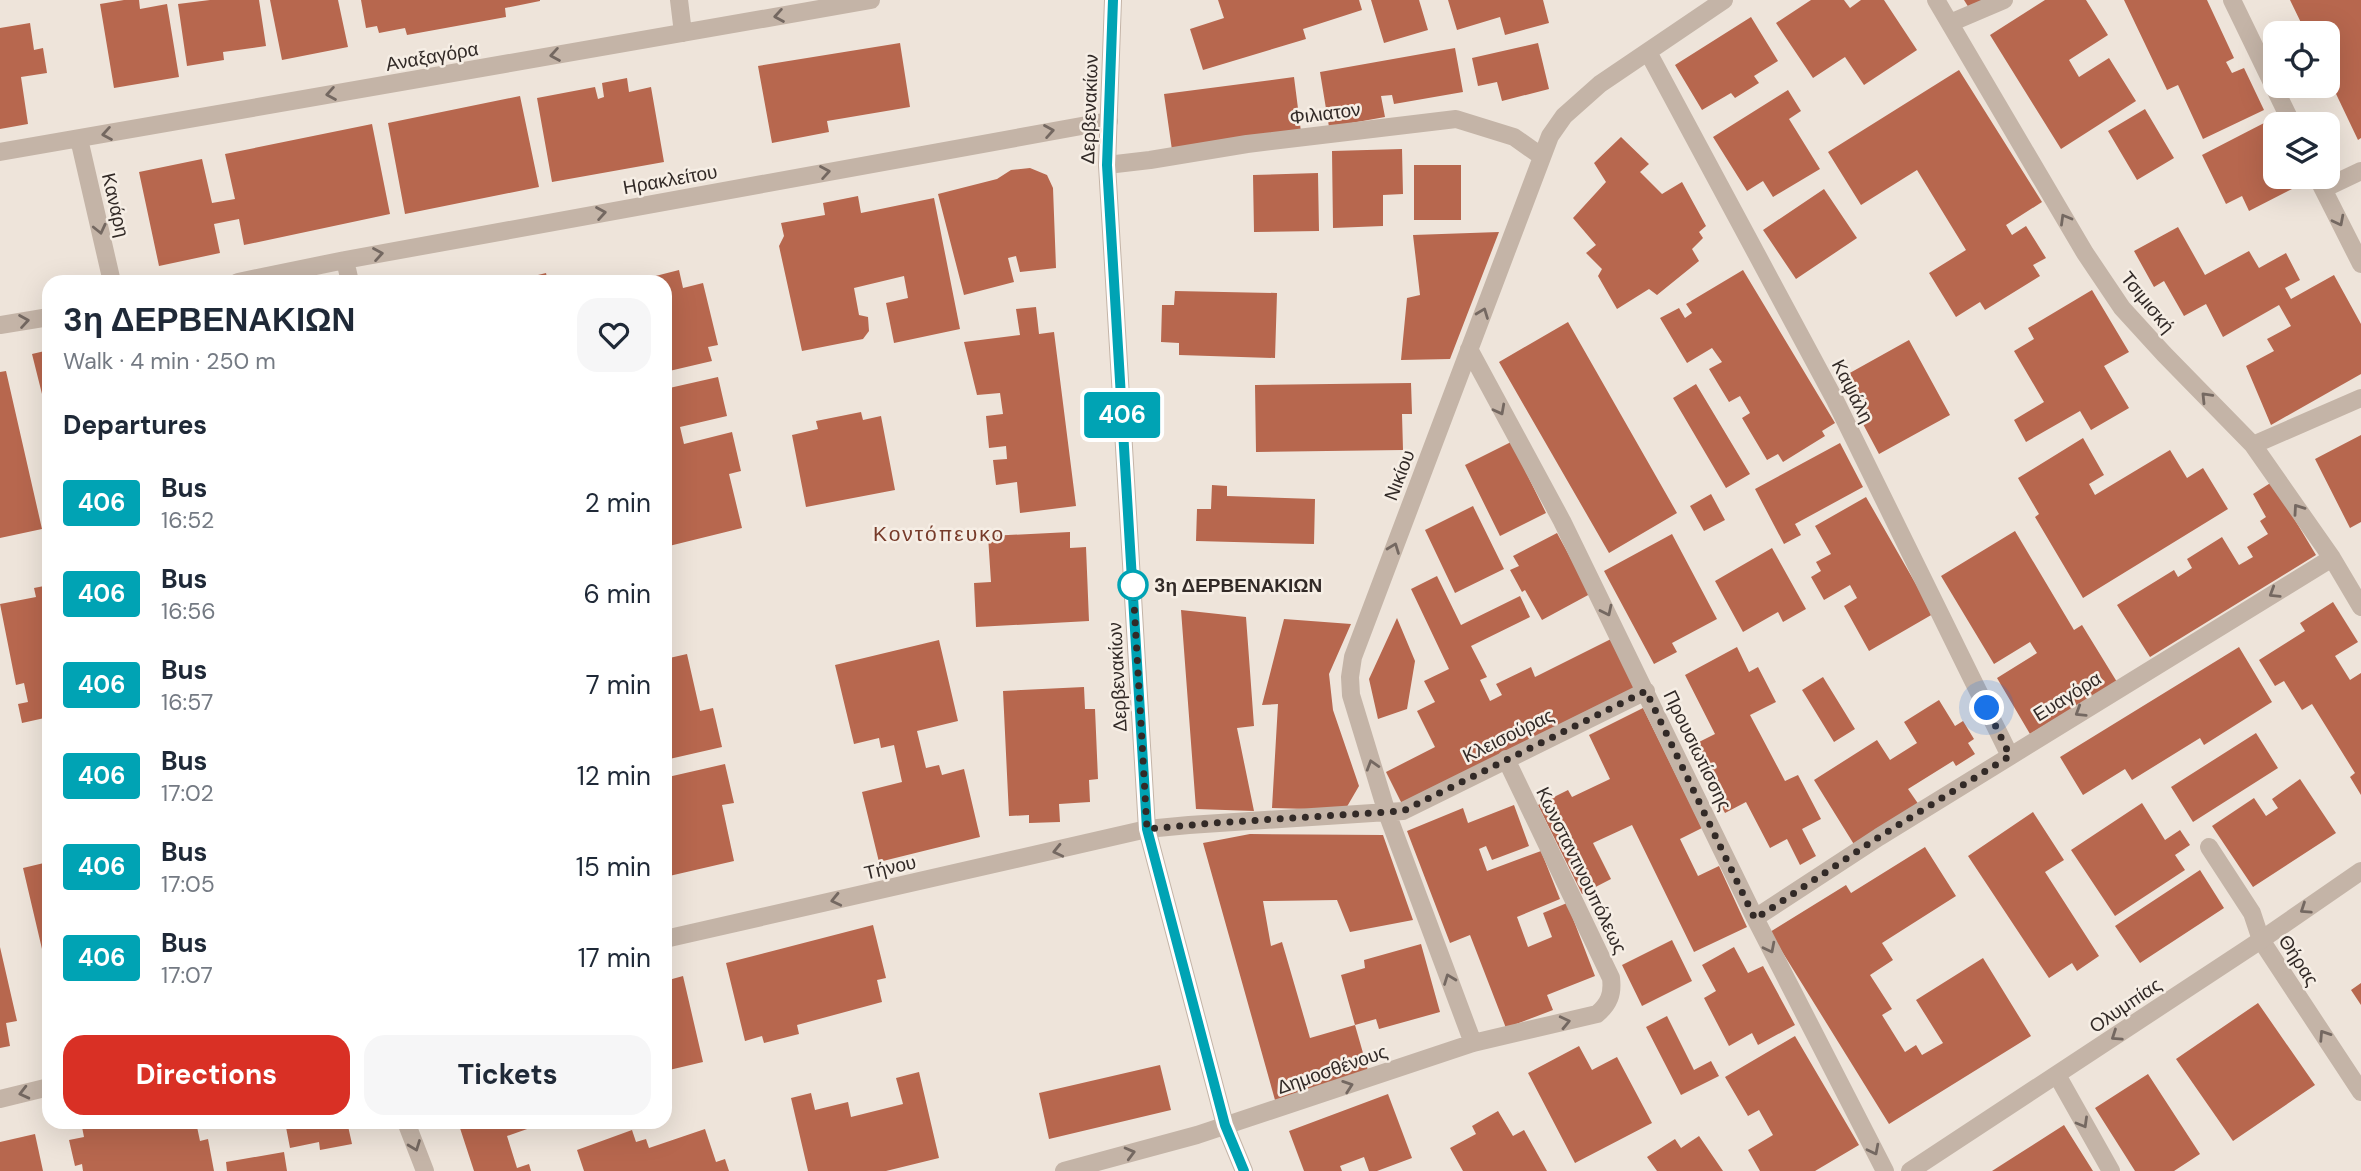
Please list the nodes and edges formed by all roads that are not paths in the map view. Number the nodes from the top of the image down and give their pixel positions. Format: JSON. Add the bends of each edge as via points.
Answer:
{"nodes":[{"id":1,"x":679,"y":0,"type":"edge"},
{"id":2,"x":871,"y":0,"type":"edge"},
{"id":3,"x":1113,"y":0,"type":"edge"},
{"id":4,"x":1724,"y":0,"type":"edge"},
{"id":5,"x":1936,"y":0,"type":"edge"},
{"id":6,"x":2004,"y":0,"type":"edge"},
{"id":7,"x":2232,"y":0,"type":"edge"},
{"id":8,"x":1950,"y":23,"type":"junction"},
{"id":9,"x":682,"y":33,"type":"junction"},
{"id":10,"x":1648,"y":52,"type":"junction"},
{"id":11,"x":2286,"y":112,"type":"edge"},
{"id":12,"x":1109,"y":121,"type":"junction"},
{"id":13,"x":79,"y":139,"type":"junction"},
{"id":14,"x":0,"y":152,"type":"edge"},
{"id":15,"x":1541,"y":156,"type":"junction"},
{"id":16,"x":1107,"y":165,"type":"junction"},
{"id":17,"x":2361,"y":171,"type":"edge"},
{"id":18,"x":2340,"y":177,"type":"edge"},
{"id":19,"x":2323,"y":189,"type":"edge"},
{"id":20,"x":345,"y":260,"type":"junction"},
{"id":21,"x":2361,"y":264,"type":"edge"},
{"id":22,"x":110,"y":275,"type":"edge"},
{"id":23,"x":273,"y":275,"type":"edge"},
{"id":24,"x":348,"y":275,"type":"edge"},
{"id":25,"x":42,"y":318,"type":"edge"},
{"id":26,"x":0,"y":325,"type":"edge"},
{"id":27,"x":1469,"y":349,"type":"junction"},
{"id":28,"x":2361,"y":398,"type":"edge"},
{"id":29,"x":2253,"y":446,"type":"junction"},
{"id":30,"x":2332,"y":558,"type":"junction"},
{"id":31,"x":2361,"y":607,"type":"edge"},
{"id":32,"x":1646,"y":691,"type":"junction"},
{"id":33,"x":2010,"y":756,"type":"junction"},
{"id":34,"x":1506,"y":759,"type":"junction"},
{"id":35,"x":1387,"y":813,"type":"junction"},
{"id":36,"x":1147,"y":829,"type":"junction"},
{"id":37,"x":2208,"y":847,"type":"dead end"},
{"id":38,"x":2361,"y":871,"type":"edge"},
{"id":39,"x":1755,"y":919,"type":"junction"},
{"id":40,"x":672,"y":937,"type":"edge"},
{"id":41,"x":2261,"y":940,"type":"junction"},
{"id":42,"x":1609,"y":1001,"type":"joint"},
{"id":43,"x":1473,"y":1043,"type":"junction"},
{"id":44,"x":2057,"y":1075,"type":"junction"},
{"id":45,"x":42,"y":1089,"type":"edge"},
{"id":46,"x":2361,"y":1093,"type":"edge"},
{"id":47,"x":0,"y":1099,"type":"edge"},
{"id":48,"x":1225,"y":1125,"type":"junction"},
{"id":49,"x":409,"y":1129,"type":"edge"},
{"id":50,"x":425,"y":1171,"type":"edge"},
{"id":51,"x":1065,"y":1171,"type":"edge"},
{"id":52,"x":1244,"y":1171,"type":"edge"},
{"id":53,"x":1885,"y":1171,"type":"edge"},
{"id":54,"x":1910,"y":1171,"type":"edge"},
{"id":55,"x":2111,"y":1171,"type":"edge"}],
"edges":[{"from":1,"to":9,"type":"street"},
{"from":2,"to":9,"type":"street","name":"Αναξαγόρα","one_way":true},
{"from":3,"to":12,"type":"street","name":"Δερβενακίων"},
{"from":4,"to":10,"type":"street","name":"Νικίου"},
{"from":5,"to":8,"type":"street","name":"Τσιμισκή"},
{"from":6,"to":8,"type":"street"},
{"from":7,"to":11,"type":"street"},
{"from":29,"to":8,"type":"street","name":"Τσιμισκή","one_way":true,"via":[[2122,308]]},
{"from":9,"to":13,"type":"street","name":"Αναξαγόρα","one_way":true},
{"from":10,"to":15,"type":"street","name":"Νικίου","via":[[1580,100],[1550,136]]},
{"from":10,"to":33,"type":"street","name":"Καψάλη","via":[[1835,400]]},
{"from":12,"to":16,"type":"street","name":"Δερβενακίων"},
{"from":20,"to":12,"type":"street","name":"Ηρακλείτου","one_way":true},
{"from":13,"to":14,"type":"street","name":"Αναξαγόρα"},
{"from":13,"to":22,"type":"street","name":"Κανάρη","one_way":true},
{"from":15,"to":16,"type":"street","name":"Φιλιατον","via":[[1514,137],[1456,119]]},
{"from":27,"to":15,"type":"street","name":"Νικίου","one_way":true},
{"from":16,"to":36,"type":"street","name":"Δερβενακίων"},
{"from":17,"to":18,"type":"street"},
{"from":19,"to":21,"type":"street","one_way":true},
{"from":20,"to":23,"type":"street","name":"Ηρακλείτου"},
{"from":20,"to":24,"type":"street"},
{"from":26,"to":25,"type":"street","one_way":true},
{"from":27,"to":32,"type":"street","name":"Προυσιωτίσσης","one_way":true,"via":[[1562,521]]},
{"from":35,"to":27,"type":"street","name":"Νικίου","one_way":true,"via":[[1351,695],[1353,657]]},
{"from":28,"to":29,"type":"street"},
{"from":30,"to":29,"type":"street","name":"Τσιμισκή","one_way":true},
{"from":30,"to":31,"type":"street","name":"Τσιμισκή"},
{"from":30,"to":33,"type":"street","name":"Ευαγόρα","one_way":true},
{"from":32,"to":34,"type":"street","name":"Κλεισούρας"},
{"from":32,"to":39,"type":"street","name":"Προυσιωτίσσης"},
{"from":33,"to":39,"type":"street","name":"Ευαγόρα"},
{"from":34,"to":35,"type":"street","name":"Κλεισούρας","via":[[1403,811]]},
{"from":34,"to":42,"type":"street","name":"Κωνσταντινουπόλεως","via":[[1611,978]]},
{"from":35,"to":36,"type":"street"},
{"from":43,"to":35,"type":"street","name":"Νικίου","one_way":true},
{"from":36,"to":40,"type":"street","one_way":true},
{"from":36,"to":48,"type":"street","name":"Δερβενακίων"},
{"from":37,"to":41,"type":"street","name":"Θήρας","via":[[2252,913]]},
{"from":38,"to":41,"type":"street","name":"Ολυμπίας","one_way":true},
{"from":39,"to":53,"type":"street","name":"Προυσιωτίσσης","one_way":true},
{"from":41,"to":44,"type":"street","name":"Ολυμπίας","one_way":true},
{"from":46,"to":41,"type":"street","name":"Θήρας","one_way":true},
{"from":43,"to":42,"type":"street","name":"Δημοσθένους","one_way":true,"via":[[1597,1014]]},
{"from":48,"to":43,"type":"street","name":"Δημοσθένους","one_way":true},
{"from":44,"to":54,"type":"street","name":"Ολυμπίας"},
{"from":44,"to":55,"type":"street","one_way":true},
{"from":45,"to":47,"type":"street","one_way":true},
{"from":51,"to":48,"type":"street","name":"Δημοσθένους","one_way":true},
{"from":48,"to":52,"type":"street","name":"Δερβενακίων"},
{"from":49,"to":50,"type":"street","one_way":true}]}
